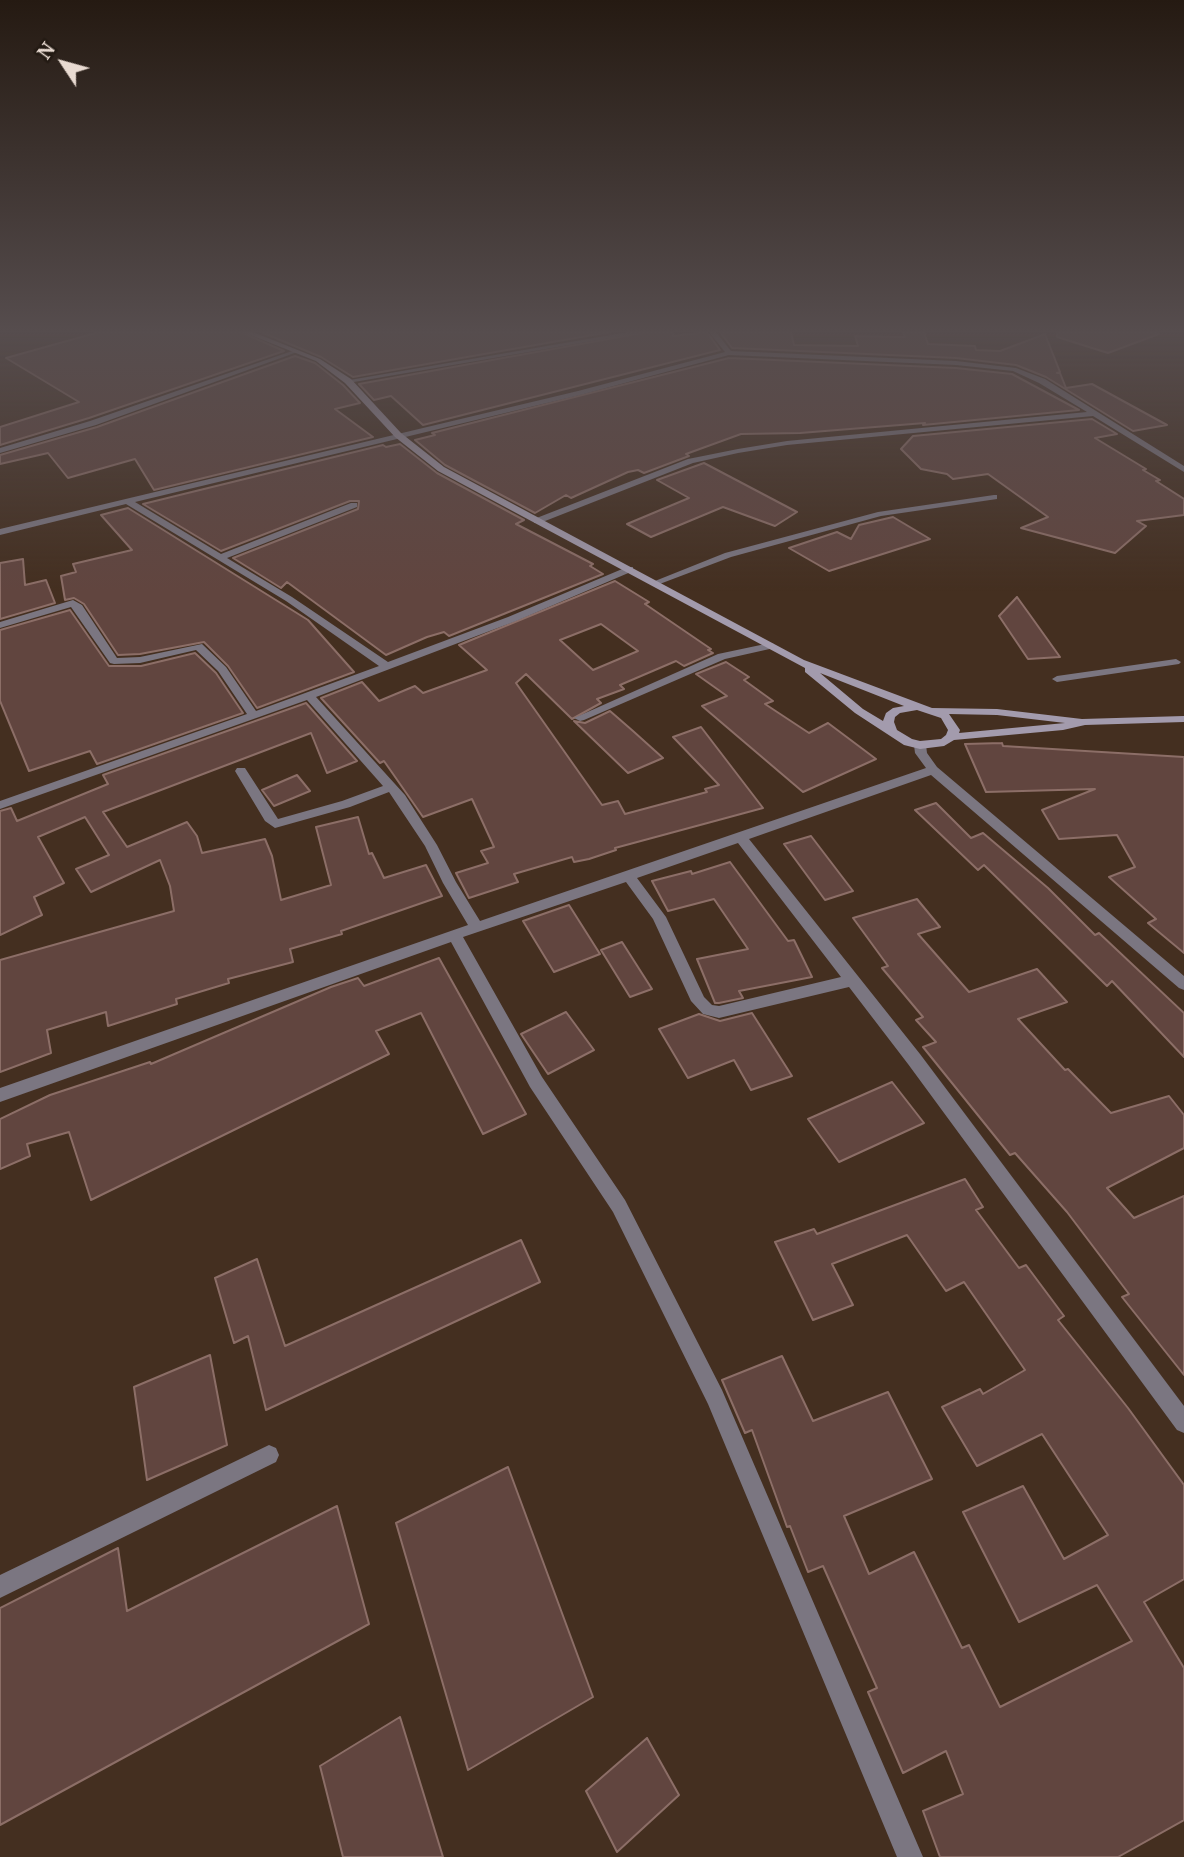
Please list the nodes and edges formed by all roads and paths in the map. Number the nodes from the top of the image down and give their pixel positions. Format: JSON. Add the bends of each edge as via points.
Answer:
{"nodes":[{"id":1,"x":108,"y":419,"type":"edge"},
{"id":2,"x":383,"y":419,"type":"edge"},
{"id":3,"x":469,"y":419,"type":"edge"},
{"id":4,"x":1046,"y":419,"type":"edge"},
{"id":5,"x":1102,"y":419,"type":"edge"},
{"id":6,"x":398,"y":435,"type":"junction"},
{"id":7,"x":0,"y":451,"type":"edge"},
{"id":8,"x":1184,"y":470,"type":"edge"},
{"id":9,"x":994,"y":497,"type":"dead end"},
{"id":10,"x":128,"y":502,"type":"junction"},
{"id":11,"x":355,"y":505,"type":"dead end"},
{"id":12,"x":537,"y":521,"type":"junction"},
{"id":13,"x":0,"y":532,"type":"edge"},
{"id":14,"x":219,"y":558,"type":"junction"},
{"id":15,"x":630,"y":569,"type":"junction"},
{"id":16,"x":654,"y":583,"type":"junction"},
{"id":17,"x":0,"y":625,"type":"edge"},
{"id":18,"x":770,"y":646,"type":"junction"},
{"id":19,"x":1181,"y":661,"type":"edge"},
{"id":20,"x":800,"y":662,"type":"junction"},
{"id":21,"x":386,"y":666,"type":"junction"},
{"id":22,"x":1056,"y":679,"type":"dead end"},
{"id":23,"x":309,"y":696,"type":"junction"},
{"id":24,"x":918,"y":707,"type":"junction"},
{"id":25,"x":935,"y":710,"type":"junction"},
{"id":26,"x":254,"y":716,"type":"junction"},
{"id":27,"x":580,"y":718,"type":"dead end"},
{"id":28,"x":1184,"y":719,"type":"edge"},
{"id":29,"x":1085,"y":722,"type":"junction"},
{"id":30,"x":891,"y":730,"type":"junction"},
{"id":31,"x":951,"y":737,"type":"junction"},
{"id":32,"x":920,"y":745,"type":"junction"},
{"id":33,"x":933,"y":770,"type":"junction"},
{"id":34,"x":241,"y":771,"type":"dead end"},
{"id":35,"x":392,"y":787,"type":"junction"},
{"id":36,"x":0,"y":805,"type":"edge"},
{"id":37,"x":740,"y":837,"type":"junction"},
{"id":38,"x":628,"y":875,"type":"junction"},
{"id":39,"x":477,"y":927,"type":"junction"},
{"id":40,"x":456,"y":936,"type":"junction"},
{"id":41,"x":853,"y":980,"type":"junction"},
{"id":42,"x":1184,"y":984,"type":"edge"},
{"id":43,"x":0,"y":1095,"type":"edge"},
{"id":44,"x":1184,"y":1423,"type":"edge"},
{"id":45,"x":270,"y":1455,"type":"dead end"},
{"id":46,"x":0,"y":1587,"type":"edge"},
{"id":47,"x":910,"y":1857,"type":"edge"}],
"edges":[{"from":1,"to":7,"type":"street"},
{"from":2,"to":6,"type":"street"},
{"from":3,"to":6,"type":"street"},
{"from":4,"to":12,"type":"street","via":[[738,451],[691,461]]},
{"from":5,"to":8,"type":"street"},
{"from":6,"to":10,"type":"street"},
{"from":6,"to":12,"type":"street","via":[[441,469]]},
{"from":9,"to":16,"type":"lane","via":[[881,514],[728,555]]},
{"from":10,"to":13,"type":"street"},
{"from":10,"to":14,"type":"street"},
{"from":11,"to":14,"type":"street"},
{"from":12,"to":15,"type":"street"},
{"from":14,"to":21,"type":"street","via":[[299,605]]},
{"from":15,"to":16,"type":"street"},
{"from":15,"to":21,"type":"street"},
{"from":16,"to":18,"type":"street"},
{"from":17,"to":26,"type":"street","via":[[73,603],[114,661],[140,660],[198,646],[222,669]]},
{"from":18,"to":20,"type":"street"},
{"from":18,"to":27,"type":"street","via":[[722,656]]},
{"from":19,"to":22,"type":"lane"},
{"from":20,"to":24,"type":"street"},
{"from":20,"to":30,"type":"street","via":[[859,711]]},
{"from":21,"to":23,"type":"street"},
{"from":23,"to":26,"type":"street"},
{"from":23,"to":35,"type":"street"},
{"from":24,"to":25,"type":"street"},
{"from":24,"to":30,"type":"street","via":[[890,715]]},
{"from":25,"to":29,"type":"street"},
{"from":25,"to":31,"type":"street","via":[[951,723]]},
{"from":26,"to":36,"type":"street"},
{"from":28,"to":29,"type":"street"},
{"from":29,"to":31,"type":"street"},
{"from":30,"to":32,"type":"street"},
{"from":31,"to":32,"type":"street"},
{"from":32,"to":33,"type":"street"},
{"from":33,"to":37,"type":"street"},
{"from":33,"to":42,"type":"street"},
{"from":34,"to":35,"type":"street","via":[[275,824]]},
{"from":35,"to":39,"type":"street"},
{"from":37,"to":38,"type":"street"},
{"from":37,"to":41,"type":"street"},
{"from":38,"to":39,"type":"street"},
{"from":38,"to":41,"type":"street","via":[[659,917],[698,1001],[708,1010],[719,1012]]},
{"from":39,"to":40,"type":"street"},
{"from":40,"to":43,"type":"street"},
{"from":40,"to":47,"type":"street","via":[[536,1082],[619,1206],[715,1397]]},
{"from":41,"to":44,"type":"street"},
{"from":45,"to":46,"type":"street"}]}
